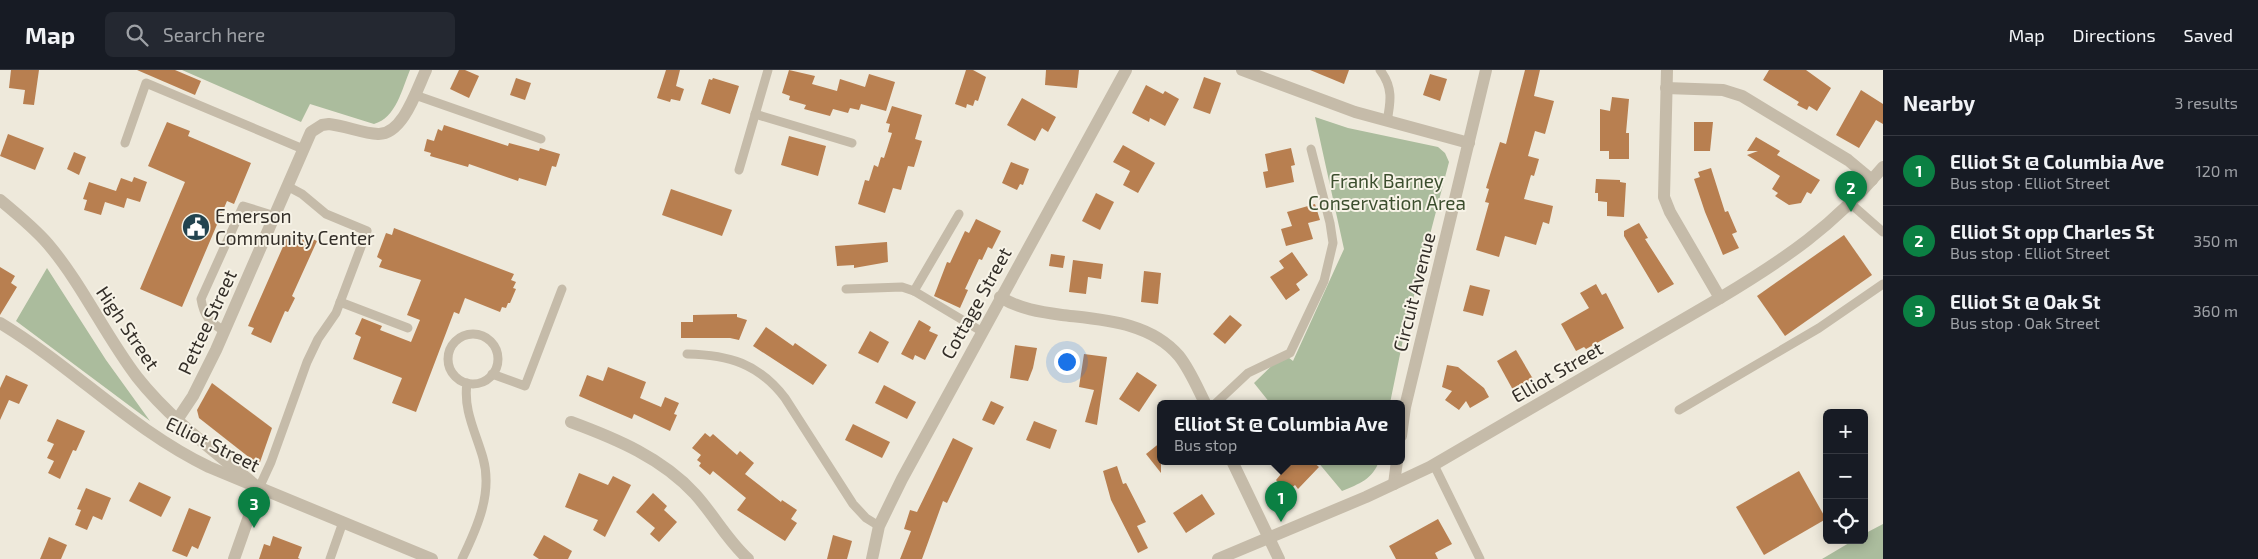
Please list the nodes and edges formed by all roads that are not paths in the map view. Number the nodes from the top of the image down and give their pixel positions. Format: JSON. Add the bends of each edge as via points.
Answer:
{"nodes":[{"id":1,"x":426,"y":70,"type":"edge"},
{"id":2,"x":768,"y":70,"type":"edge"},
{"id":3,"x":1126,"y":70,"type":"edge"},
{"id":4,"x":1242,"y":70,"type":"edge"},
{"id":5,"x":1380,"y":70,"type":"edge"},
{"id":6,"x":1486,"y":70,"type":"edge"},
{"id":7,"x":1667,"y":70,"type":"edge"},
{"id":8,"x":1666,"y":88,"type":"junction"},
{"id":9,"x":415,"y":95,"type":"junction"},
{"id":10,"x":755,"y":114,"type":"junction"},
{"id":11,"x":1387,"y":121,"type":"junction"},
{"id":12,"x":541,"y":138,"type":"dead end"},
{"id":13,"x":852,"y":143,"type":"dead end"},
{"id":14,"x":1469,"y":143,"type":"junction"},
{"id":15,"x":125,"y":144,"type":"dead end"},
{"id":16,"x":303,"y":149,"type":"junction"},
{"id":17,"x":1310,"y":149,"type":"dead end"},
{"id":18,"x":1883,"y":167,"type":"edge"},
{"id":19,"x":739,"y":170,"type":"dead end"},
{"id":20,"x":1872,"y":180,"type":"junction"},
{"id":21,"x":287,"y":186,"type":"junction"},
{"id":22,"x":0,"y":200,"type":"edge"},
{"id":23,"x":1851,"y":204,"type":"junction"},
{"id":24,"x":959,"y":214,"type":"dead end"},
{"id":25,"x":274,"y":216,"type":"junction"},
{"id":26,"x":1883,"y":232,"type":"edge"},
{"id":27,"x":1883,"y":284,"type":"edge"},
{"id":28,"x":562,"y":289,"type":"dead end"},
{"id":29,"x":846,"y":289,"type":"dead end"},
{"id":30,"x":914,"y":291,"type":"junction"},
{"id":31,"x":1000,"y":298,"type":"junction"},
{"id":32,"x":1720,"y":298,"type":"junction"},
{"id":33,"x":340,"y":302,"type":"junction"},
{"id":34,"x":0,"y":323,"type":"edge"},
{"id":35,"x":408,"y":328,"type":"dead end"},
{"id":36,"x":982,"y":331,"type":"junction"},
{"id":37,"x":224,"y":332,"type":"junction"},
{"id":38,"x":687,"y":354,"type":"dead end"},
{"id":39,"x":492,"y":374,"type":"junction"},
{"id":40,"x":467,"y":383,"type":"junction"},
{"id":41,"x":1203,"y":400,"type":"edge"},
{"id":42,"x":1219,"y":400,"type":"edge"},
{"id":43,"x":1405,"y":407,"type":"edge"},
{"id":44,"x":1679,"y":410,"type":"dead end"},
{"id":45,"x":177,"y":420,"type":"junction"},
{"id":46,"x":571,"y":422,"type":"dead end"},
{"id":47,"x":1234,"y":465,"type":"edge"},
{"id":48,"x":1396,"y":465,"type":"edge"},
{"id":49,"x":1434,"y":465,"type":"junction"},
{"id":50,"x":1394,"y":484,"type":"junction"},
{"id":51,"x":259,"y":488,"type":"junction"},
{"id":52,"x":344,"y":522,"type":"junction"},
{"id":53,"x":879,"y":526,"type":"junction"},
{"id":54,"x":1268,"y":537,"type":"junction"},
{"id":55,"x":234,"y":559,"type":"edge"},
{"id":56,"x":330,"y":559,"type":"edge"},
{"id":57,"x":432,"y":559,"type":"edge"},
{"id":58,"x":462,"y":559,"type":"edge"},
{"id":59,"x":748,"y":559,"type":"edge"},
{"id":60,"x":872,"y":559,"type":"edge"},
{"id":61,"x":1218,"y":559,"type":"edge"},
{"id":62,"x":1279,"y":559,"type":"edge"},
{"id":63,"x":1480,"y":559,"type":"edge"}],
"edges":[{"from":1,"to":9,"type":"street","name":"Pettee Street"},
{"from":2,"to":10,"type":"lane"},
{"from":3,"to":31,"type":"street","name":"Cottage Street"},
{"from":4,"to":11,"type":"street"},
{"from":5,"to":11,"type":"lane","via":[[1388,80],[1391,96]]},
{"from":6,"to":14,"type":"street","name":"Circuit Avenue"},
{"from":7,"to":8,"type":"street"},
{"from":8,"to":20,"type":"street","via":[[1723,90],[1742,96],[1848,160]]},
{"from":8,"to":32,"type":"street","via":[[1664,197]]},
{"from":9,"to":12,"type":"lane"},
{"from":9,"to":16,"type":"street","name":"Pettee Street","via":[[402,120],[392,131],[380,134],[322,125],[311,132]]},
{"from":10,"to":13,"type":"lane"},
{"from":10,"to":19,"type":"lane"},
{"from":11,"to":14,"type":"street"},
{"from":14,"to":43,"type":"street","name":"Circuit Avenue"},
{"from":15,"to":16,"type":"lane","via":[[146,83]]},
{"from":16,"to":21,"type":"street","name":"Pettee Street"},
{"from":17,"to":42,"type":"lane","via":[[1333,243],[1324,282],[1290,353],[1248,373]]},
{"from":18,"to":20,"type":"street","name":"Elliot Street"},
{"from":20,"to":23,"type":"street","name":"Elliot Street"},
{"from":21,"to":25,"type":"street","name":"Pettee Street"},
{"from":21,"to":33,"type":"lane","via":[[326,214],[368,231]]},
{"from":22,"to":45,"type":"street","name":"High Street","via":[[49,245],[135,374]]},
{"from":23,"to":26,"type":"lane"},
{"from":23,"to":32,"type":"street","name":"Elliot Street","via":[[1796,250]]},
{"from":24,"to":30,"type":"lane"},
{"from":25,"to":37,"type":"street","name":"Pettee Street"},
{"from":25,"to":37,"type":"lane","via":[[243,206],[201,299],[203,313],[209,322]]},
{"from":27,"to":44,"type":"lane","via":[[1819,328]]},
{"from":28,"to":39,"type":"lane","via":[[525,386]]},
{"from":29,"to":30,"type":"lane","via":[[890,285]]},
{"from":30,"to":36,"type":"lane"},
{"from":31,"to":36,"type":"street","name":"Cottage Street"},
{"from":31,"to":41,"type":"street","via":[[1026,309],[1118,323],[1152,335],[1172,348],[1180,358]]},
{"from":32,"to":49,"type":"street","name":"Elliot Street"},
{"from":33,"to":35,"type":"lane"},
{"from":33,"to":51,"type":"lane","via":[[306,362],[272,462]]},
{"from":34,"to":51,"type":"street","name":"Elliot Street","via":[[165,444]]},
{"from":36,"to":53,"type":"street","name":"Cottage Street"},
{"from":37,"to":45,"type":"street","name":"Pettee Street","via":[[193,396]]},
{"from":38,"to":53,"type":"lane","via":[[732,358],[750,366],[773,384],[853,504]]},
{"from":39,"to":40,"type":"lane","via":[[479,383]]},
{"from":39,"to":40,"type":"lane","via":[[498,360],[493,345],[485,337],[474,334],[462,336],[450,348],[448,358],[452,374]]},
{"from":40,"to":58,"type":"lane","via":[[465,396],[484,461],[486,491],[479,522]]},
{"from":45,"to":51,"type":"street","name":"High Street"},
{"from":46,"to":59,"type":"street","via":[[618,440],[659,463],[694,493],[730,541]]},
{"from":47,"to":54,"type":"street"},
{"from":48,"to":50,"type":"street"},
{"from":49,"to":50,"type":"street","name":"Elliot Street"},
{"from":49,"to":63,"type":"lane"},
{"from":50,"to":54,"type":"street","name":"Elliot Street"},
{"from":51,"to":52,"type":"street","name":"Elliot Street"},
{"from":51,"to":55,"type":"street"},
{"from":52,"to":56,"type":"lane"},
{"from":52,"to":57,"type":"street","name":"Elliot Street"},
{"from":53,"to":60,"type":"street","name":"Cottage Street"},
{"from":54,"to":61,"type":"street","name":"Elliot Street"},
{"from":54,"to":62,"type":"street"}]}
